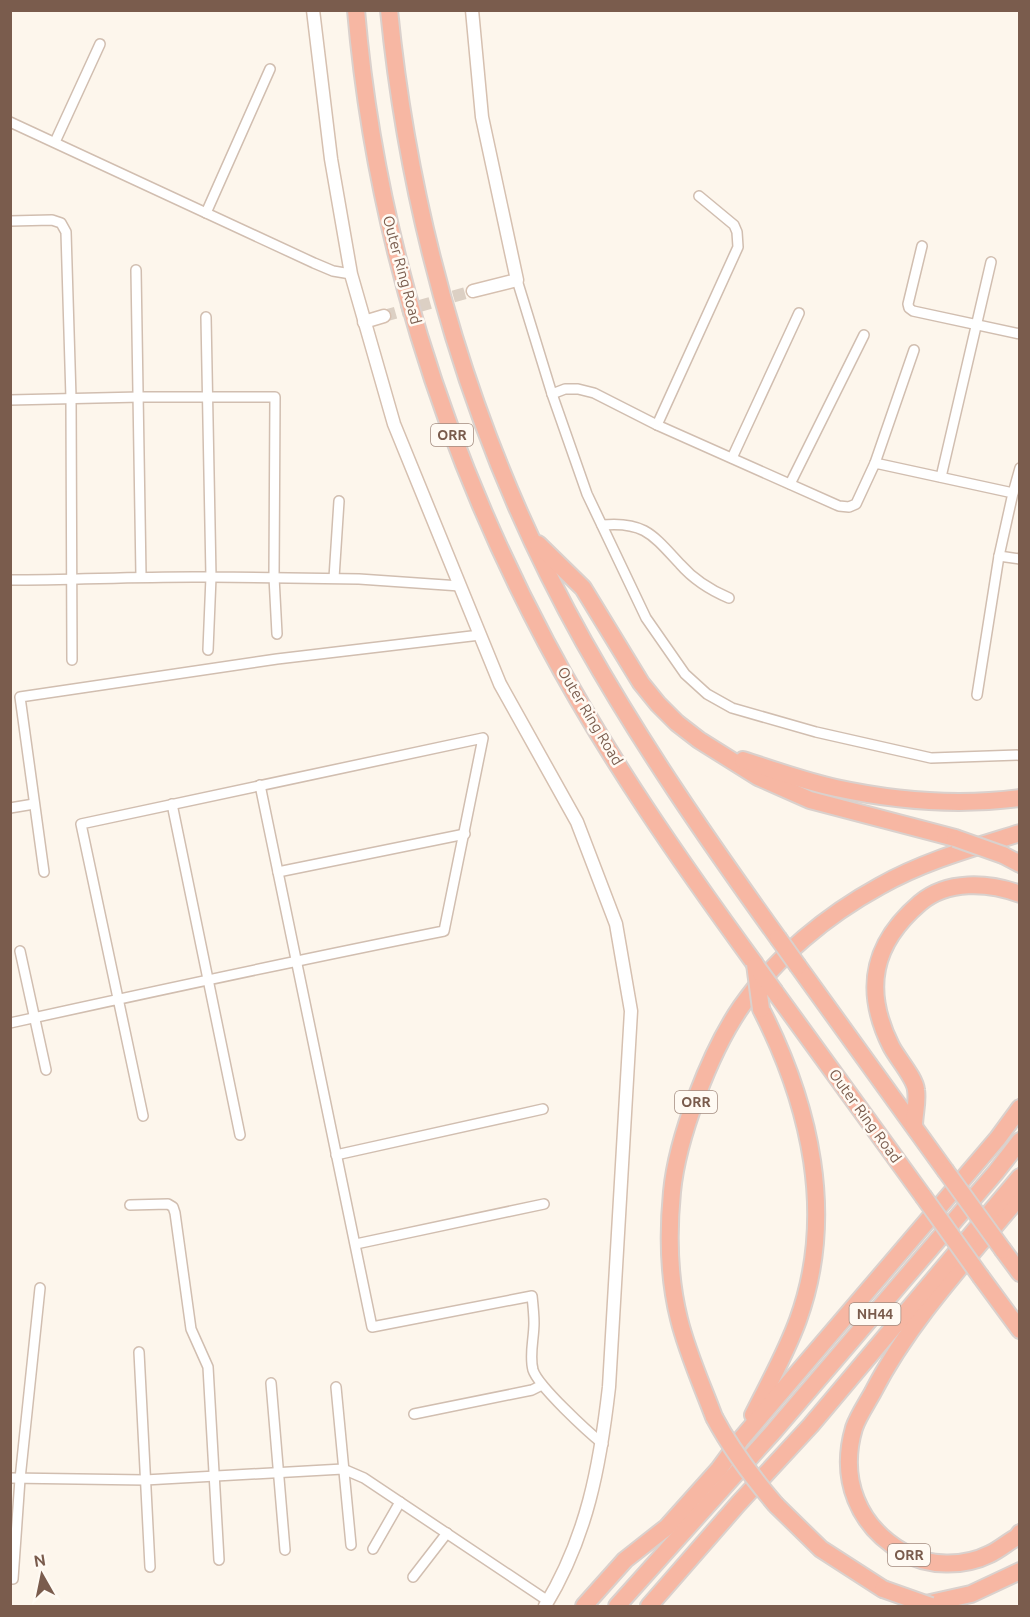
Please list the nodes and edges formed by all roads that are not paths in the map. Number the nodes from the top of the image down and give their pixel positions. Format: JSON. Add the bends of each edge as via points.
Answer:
{"nodes":[{"id":1,"x":313,"y":10,"type":"edge"},
{"id":2,"x":356,"y":10,"type":"edge"},
{"id":3,"x":389,"y":10,"type":"edge"},
{"id":4,"x":472,"y":10,"type":"edge"},
{"id":5,"x":100,"y":44,"type":"dead end"},
{"id":6,"x":270,"y":69,"type":"dead end"},
{"id":7,"x":10,"y":122,"type":"edge"},
{"id":8,"x":55,"y":142,"type":"junction"},
{"id":9,"x":699,"y":196,"type":"dead end"},
{"id":10,"x":206,"y":213,"type":"junction"},
{"id":11,"x":10,"y":221,"type":"edge"},
{"id":12,"x":922,"y":246,"type":"dead end"},
{"id":13,"x":991,"y":262,"type":"dead end"},
{"id":14,"x":136,"y":270,"type":"dead end"},
{"id":15,"x":351,"y":274,"type":"junction"},
{"id":16,"x":517,"y":280,"type":"junction"},
{"id":17,"x":473,"y":291,"type":"tunnel mouth"},
{"id":18,"x":800,"y":313,"type":"dead end"},
{"id":19,"x":384,"y":316,"type":"tunnel mouth"},
{"id":20,"x":206,"y":317,"type":"dead end"},
{"id":21,"x":364,"y":322,"type":"junction"},
{"id":22,"x":976,"y":324,"type":"junction"},
{"id":23,"x":1020,"y":334,"type":"edge"},
{"id":24,"x":864,"y":335,"type":"dead end"},
{"id":25,"x":914,"y":350,"type":"dead end"},
{"id":26,"x":552,"y":394,"type":"junction"},
{"id":27,"x":140,"y":397,"type":"junction"},
{"id":28,"x":71,"y":398,"type":"junction"},
{"id":29,"x":208,"y":398,"type":"junction"},
{"id":30,"x":10,"y":400,"type":"edge"},
{"id":31,"x":657,"y":424,"type":"junction"},
{"id":32,"x":732,"y":458,"type":"junction"},
{"id":33,"x":875,"y":463,"type":"junction"},
{"id":34,"x":1020,"y":468,"type":"edge"},
{"id":35,"x":941,"y":477,"type":"junction"},
{"id":36,"x":789,"y":484,"type":"junction"},
{"id":37,"x":1013,"y":494,"type":"junction"},
{"id":38,"x":339,"y":501,"type":"dead end"},
{"id":39,"x":602,"y":525,"type":"junction"},
{"id":40,"x":530,"y":536,"type":"junction"},
{"id":41,"x":999,"y":556,"type":"junction"},
{"id":42,"x":1020,"y":558,"type":"edge"},
{"id":43,"x":141,"y":576,"type":"junction"},
{"id":44,"x":211,"y":577,"type":"junction"},
{"id":45,"x":274,"y":577,"type":"junction"},
{"id":46,"x":334,"y":578,"type":"junction"},
{"id":47,"x":10,"y":580,"type":"edge"},
{"id":48,"x":71,"y":580,"type":"junction"},
{"id":49,"x":460,"y":586,"type":"junction"},
{"id":50,"x":729,"y":598,"type":"dead end"},
{"id":51,"x":278,"y":634,"type":"dead end"},
{"id":52,"x":480,"y":635,"type":"junction"},
{"id":53,"x":208,"y":650,"type":"dead end"},
{"id":54,"x":72,"y":660,"type":"dead end"},
{"id":55,"x":977,"y":695,"type":"dead end"},
{"id":56,"x":1020,"y":755,"type":"edge"},
{"id":57,"x":780,"y":780,"type":"junction"},
{"id":58,"x":260,"y":786,"type":"junction"},
{"id":59,"x":1020,"y":798,"type":"edge"},
{"id":60,"x":34,"y":804,"type":"junction"},
{"id":61,"x":172,"y":804,"type":"junction"},
{"id":62,"x":10,"y":808,"type":"edge"},
{"id":63,"x":1020,"y":833,"type":"edge"},
{"id":64,"x":465,"y":834,"type":"junction"},
{"id":65,"x":1020,"y":864,"type":"edge"},
{"id":66,"x":44,"y":872,"type":"dead end"},
{"id":67,"x":278,"y":872,"type":"junction"},
{"id":68,"x":1020,"y":894,"type":"edge"},
{"id":69,"x":20,"y":951,"type":"dead end"},
{"id":70,"x":296,"y":960,"type":"junction"},
{"id":71,"x":755,"y":964,"type":"junction"},
{"id":72,"x":208,"y":980,"type":"junction"},
{"id":73,"x":118,"y":999,"type":"junction"},
{"id":74,"x":35,"y":1018,"type":"junction"},
{"id":75,"x":10,"y":1023,"type":"edge"},
{"id":76,"x":46,"y":1070,"type":"dead end"},
{"id":77,"x":1020,"y":1108,"type":"edge"},
{"id":78,"x":543,"y":1109,"type":"dead end"},
{"id":79,"x":143,"y":1116,"type":"dead end"},
{"id":80,"x":914,"y":1126,"type":"junction"},
{"id":81,"x":240,"y":1135,"type":"dead end"},
{"id":82,"x":1020,"y":1141,"type":"edge"},
{"id":83,"x":336,"y":1155,"type":"junction"},
{"id":84,"x":1020,"y":1177,"type":"edge"},
{"id":85,"x":1020,"y":1196,"type":"edge"},
{"id":86,"x":544,"y":1204,"type":"dead end"},
{"id":87,"x":130,"y":1205,"type":"dead end"},
{"id":88,"x":356,"y":1244,"type":"junction"},
{"id":89,"x":1020,"y":1273,"type":"edge"},
{"id":90,"x":40,"y":1288,"type":"dead end"},
{"id":91,"x":1020,"y":1330,"type":"edge"},
{"id":92,"x":139,"y":1352,"type":"dead end"},
{"id":93,"x":272,"y":1383,"type":"dead end"},
{"id":94,"x":542,"y":1385,"type":"junction"},
{"id":95,"x":336,"y":1387,"type":"dead end"},
{"id":96,"x":414,"y":1414,"type":"dead end"},
{"id":97,"x":741,"y":1439,"type":"junction"},
{"id":98,"x":603,"y":1444,"type":"junction"},
{"id":99,"x":343,"y":1469,"type":"junction"},
{"id":100,"x":280,"y":1473,"type":"junction"},
{"id":101,"x":722,"y":1476,"type":"junction"},
{"id":102,"x":215,"y":1477,"type":"junction"},
{"id":103,"x":15,"y":1478,"type":"edge"},
{"id":104,"x":145,"y":1480,"type":"junction"},
{"id":105,"x":400,"y":1502,"type":"junction"},
{"id":106,"x":676,"y":1529,"type":"junction"},
{"id":107,"x":447,"y":1533,"type":"junction"},
{"id":108,"x":1020,"y":1533,"type":"edge"},
{"id":109,"x":351,"y":1545,"type":"dead end"},
{"id":110,"x":373,"y":1549,"type":"dead end"},
{"id":111,"x":285,"y":1550,"type":"dead end"},
{"id":112,"x":219,"y":1560,"type":"dead end"},
{"id":113,"x":150,"y":1567,"type":"dead end"},
{"id":114,"x":1020,"y":1571,"type":"edge"},
{"id":115,"x":413,"y":1577,"type":"dead end"},
{"id":116,"x":13,"y":1579,"type":"dead end"},
{"id":117,"x":547,"y":1604,"type":"edge"},
{"id":118,"x":584,"y":1606,"type":"edge"},
{"id":119,"x":617,"y":1606,"type":"edge"},
{"id":120,"x":649,"y":1606,"type":"edge"},
{"id":121,"x":917,"y":1606,"type":"edge"},
{"id":122,"x":931,"y":1606,"type":"edge"}],
"edges":[{"from":1,"to":15,"type":"street","via":[[331,159]]},
{"from":2,"to":71,"type":"highway","name":"Outer Ring Road","number":"ORR","via":[[370,124],[400,269],[454,442],[500,550],[546,642],[600,736]]},
{"from":3,"to":40,"type":"highway","number":"ORR","via":[[403,119],[432,261],[456,346],[497,460]]},
{"from":4,"to":16,"type":"street","via":[[482,117]]},
{"from":5,"to":8,"type":"street"},
{"from":6,"to":10,"type":"street"},
{"from":7,"to":8,"type":"street"},
{"from":8,"to":10,"type":"street"},
{"from":9,"to":31,"type":"street","via":[[734,225],[738,247]]},
{"from":10,"to":15,"type":"street","via":[[333,271]]},
{"from":11,"to":28,"type":"street","via":[[52,220],[61,223],[66,232]]},
{"from":12,"to":22,"type":"street","via":[[909,308]]},
{"from":13,"to":22,"type":"street"},
{"from":14,"to":27,"type":"street"},
{"from":15,"to":21,"type":"street"},
{"from":16,"to":17,"type":"street"},
{"from":16,"to":26,"type":"street"},
{"from":18,"to":32,"type":"street"},
{"from":19,"to":21,"type":"street"},
{"from":20,"to":29,"type":"street"},
{"from":21,"to":49,"type":"street","via":[[394,424]]},
{"from":22,"to":23,"type":"street"},
{"from":22,"to":35,"type":"street"},
{"from":24,"to":36,"type":"street"},
{"from":25,"to":33,"type":"street"},
{"from":26,"to":31,"type":"street","via":[[572,389],[594,393]]},
{"from":26,"to":39,"type":"street"},
{"from":27,"to":28,"type":"street"},
{"from":27,"to":29,"type":"street"},
{"from":27,"to":43,"type":"street"},
{"from":28,"to":30,"type":"street"},
{"from":28,"to":48,"type":"street"},
{"from":29,"to":44,"type":"street"},
{"from":29,"to":45,"type":"street","via":[[277,399]]},
{"from":31,"to":32,"type":"street"},
{"from":32,"to":36,"type":"street"},
{"from":33,"to":35,"type":"street"},
{"from":33,"to":36,"type":"street","via":[[856,504],[849,507]]},
{"from":34,"to":37,"type":"street"},
{"from":35,"to":37,"type":"street"},
{"from":37,"to":41,"type":"street"},
{"from":38,"to":46,"type":"street"},
{"from":39,"to":50,"type":"street","via":[[621,523],[643,530],[662,543],[701,584]]},
{"from":39,"to":56,"type":"street","via":[[646,618],[685,674],[707,694],[732,708],[932,759]]},
{"from":40,"to":57,"type":"highway","via":[[584,588],[642,683],[677,723],[758,777]]},
{"from":40,"to":80,"type":"highway","number":"ORR","bridge":true,"via":[[584,642],[698,826]]},
{"from":41,"to":42,"type":"street"},
{"from":41,"to":55,"type":"street"},
{"from":43,"to":44,"type":"street"},
{"from":43,"to":48,"type":"street"},
{"from":44,"to":45,"type":"street"},
{"from":44,"to":53,"type":"street"},
{"from":45,"to":46,"type":"street"},
{"from":45,"to":51,"type":"street"},
{"from":46,"to":49,"type":"street"},
{"from":47,"to":48,"type":"street"},
{"from":48,"to":54,"type":"street"},
{"from":49,"to":52,"type":"street"},
{"from":52,"to":60,"type":"street","via":[[277,659],[20,697]]},
{"from":52,"to":98,"type":"street","via":[[500,684],[577,822],[616,924],[631,1011]]},
{"from":57,"to":59,"type":"highway","via":[[945,802]]},
{"from":57,"to":65,"type":"highway","bridge":true,"via":[[810,800],[955,838]]},
{"from":58,"to":61,"type":"street"},
{"from":58,"to":64,"type":"street","via":[[483,738]]},
{"from":58,"to":67,"type":"street"},
{"from":60,"to":62,"type":"street"},
{"from":60,"to":66,"type":"street"},
{"from":61,"to":72,"type":"street"},
{"from":61,"to":73,"type":"street","via":[[81,824]]},
{"from":63,"to":122,"type":"highway","number":"ORR","bridge":true,"via":[[940,858],[846,906],[811,932],[770,972],[741,1007],[709,1064],[682,1142],[672,1191],[670,1257],[679,1318],[694,1366],[725,1437],[776,1505],[821,1549],[883,1589]]},
{"from":64,"to":67,"type":"street"},
{"from":64,"to":70,"type":"street","via":[[444,931]]},
{"from":67,"to":70,"type":"street"},
{"from":68,"to":80,"type":"highway","via":[[972,884],[944,891],[924,900],[901,919],[886,941],[878,962],[879,1017],[916,1089]]},
{"from":69,"to":74,"type":"street"},
{"from":70,"to":72,"type":"street"},
{"from":70,"to":83,"type":"street"},
{"from":71,"to":91,"type":"highway","name":"Outer Ring Road","number":"ORR","bridge":true},
{"from":71,"to":97,"type":"highway","number":"ORR","bridge":true,"via":[[760,1009],[791,1078],[807,1126],[816,1215],[811,1267],[799,1319]]},
{"from":72,"to":73,"type":"street"},
{"from":72,"to":81,"type":"street"},
{"from":73,"to":74,"type":"street"},
{"from":73,"to":79,"type":"street"},
{"from":74,"to":75,"type":"street"},
{"from":74,"to":76,"type":"street"},
{"from":77,"to":97,"type":"highway","number":"ORR"},
{"from":78,"to":83,"type":"street"},
{"from":80,"to":89,"type":"highway","number":"ORR","bridge":true},
{"from":82,"to":101,"type":"highway","number":"NH44","via":[[774,1431]]},
{"from":83,"to":88,"type":"street"},
{"from":84,"to":120,"type":"highway","number":"NH44","via":[[811,1425]]},
{"from":85,"to":108,"type":"highway","number":"ORR","via":[[916,1323],[885,1368],[854,1427],[848,1459],[852,1491],[863,1516],[885,1542],[906,1555],[934,1564],[960,1563],[990,1555]]},
{"from":86,"to":88,"type":"street"},
{"from":87,"to":102,"type":"street","via":[[168,1204],[175,1213],[191,1329],[208,1367]]},
{"from":88,"to":94,"type":"street","via":[[372,1327],[532,1296],[534,1371]]},
{"from":90,"to":103,"type":"street"},
{"from":92,"to":104,"type":"street"},
{"from":93,"to":100,"type":"street"},
{"from":94,"to":96,"type":"street"},
{"from":94,"to":98,"type":"street"},
{"from":95,"to":99,"type":"street"},
{"from":97,"to":101,"type":"highway","number":"ORR"},
{"from":98,"to":117,"type":"street","via":[[592,1498],[575,1548]]},
{"from":99,"to":100,"type":"street"},
{"from":99,"to":105,"type":"street"},
{"from":99,"to":109,"type":"street"},
{"from":100,"to":102,"type":"street"},
{"from":100,"to":111,"type":"street"},
{"from":101,"to":106,"type":"highway","number":"NH44"},
{"from":102,"to":104,"type":"street"},
{"from":102,"to":112,"type":"street"},
{"from":103,"to":104,"type":"street"},
{"from":103,"to":116,"type":"street"},
{"from":104,"to":113,"type":"street"},
{"from":105,"to":107,"type":"street"},
{"from":105,"to":110,"type":"street"},
{"from":106,"to":118,"type":"highway","via":[[625,1560]]},
{"from":106,"to":119,"type":"highway","number":"NH44"},
{"from":107,"to":115,"type":"street"},
{"from":107,"to":117,"type":"street"},
{"from":114,"to":121,"type":"highway","via":[[971,1594]]}]}
